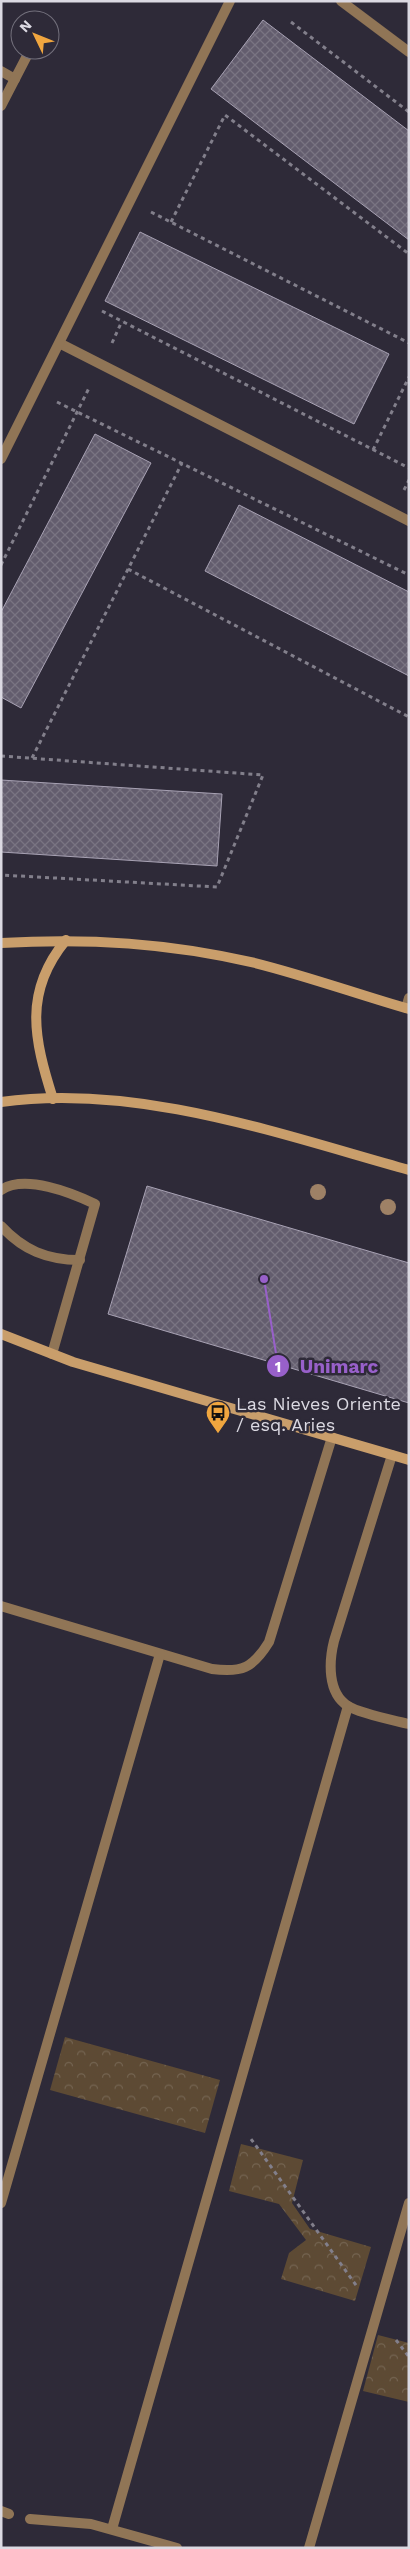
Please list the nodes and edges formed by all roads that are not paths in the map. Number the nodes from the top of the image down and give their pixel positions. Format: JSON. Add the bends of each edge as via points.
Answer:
{"nodes":[{"id":1,"x":230,"y":1,"type":"edge"},
{"id":2,"x":341,"y":1,"type":"edge"},
{"id":3,"x":409,"y":52,"type":"edge"},
{"id":4,"x":25,"y":60,"type":"edge"},
{"id":5,"x":1,"y":71,"type":"edge"},
{"id":6,"x":15,"y":79,"type":"junction"},
{"id":7,"x":1,"y":106,"type":"edge"},
{"id":8,"x":61,"y":344,"type":"junction"},
{"id":9,"x":1,"y":459,"type":"edge"},
{"id":10,"x":409,"y":521,"type":"edge"},
{"id":11,"x":66,"y":940,"type":"junction"},
{"id":12,"x":1,"y":943,"type":"edge"},
{"id":13,"x":408,"y":1005,"type":"edge"},
{"id":14,"x":54,"y":1099,"type":"junction"},
{"id":15,"x":1,"y":1102,"type":"edge"},
{"id":16,"x":409,"y":1170,"type":"edge"},
{"id":17,"x":1,"y":1190,"type":"edge"},
{"id":18,"x":1,"y":1226,"type":"edge"},
{"id":19,"x":80,"y":1260,"type":"junction"},
{"id":20,"x":1,"y":1334,"type":"edge"},
{"id":21,"x":52,"y":1354,"type":"junction"},
{"id":22,"x":332,"y":1437,"type":"junction"},
{"id":23,"x":392,"y":1455,"type":"junction"},
{"id":24,"x":409,"y":1460,"type":"edge"},
{"id":25,"x":1,"y":1606,"type":"edge"},
{"id":26,"x":160,"y":1654,"type":"junction"},
{"id":27,"x":348,"y":1706,"type":"junction"},
{"id":28,"x":409,"y":1724,"type":"edge"},
{"id":29,"x":1,"y":2203,"type":"edge"},
{"id":30,"x":409,"y":2203,"type":"edge"},
{"id":31,"x":30,"y":2519,"type":"dead end"},
{"id":32,"x":112,"y":2529,"type":"junction"},
{"id":33,"x":177,"y":2548,"type":"edge"},
{"id":34,"x":309,"y":2548,"type":"edge"}],
"edges":[{"from":1,"to":8,"type":"street"},
{"from":2,"to":3,"type":"street"},
{"from":4,"to":6,"type":"street"},
{"from":5,"to":6,"type":"street"},
{"from":6,"to":7,"type":"street"},
{"from":8,"to":9,"type":"street"},
{"from":8,"to":10,"type":"street"},
{"from":11,"to":12,"type":"street"},
{"from":11,"to":13,"type":"street","via":[[160,946],[256,963]]},
{"from":11,"to":14,"type":"street","via":[[44,973],[36,1009],[44,1068]]},
{"from":14,"to":15,"type":"street"},
{"from":14,"to":16,"type":"street","via":[[147,1104],[191,1112]]},
{"from":17,"to":19,"type":"street","via":[[16,1184],[40,1186],[95,1204]]},
{"from":18,"to":19,"type":"street","via":[[28,1249],[62,1260]]},
{"from":19,"to":21,"type":"street"},
{"from":20,"to":21,"type":"street"},
{"from":21,"to":22,"type":"street"},
{"from":22,"to":23,"type":"street"},
{"from":22,"to":26,"type":"street","via":[[270,1642],[262,1654],[241,1669],[226,1670]]},
{"from":23,"to":24,"type":"street"},
{"from":23,"to":27,"type":"street","via":[[330,1659],[334,1686]]},
{"from":25,"to":26,"type":"street"},
{"from":26,"to":29,"type":"street"},
{"from":27,"to":28,"type":"street"},
{"from":27,"to":32,"type":"street"},
{"from":30,"to":34,"type":"street"},
{"from":31,"to":32,"type":"street"},
{"from":32,"to":33,"type":"street"}]}
